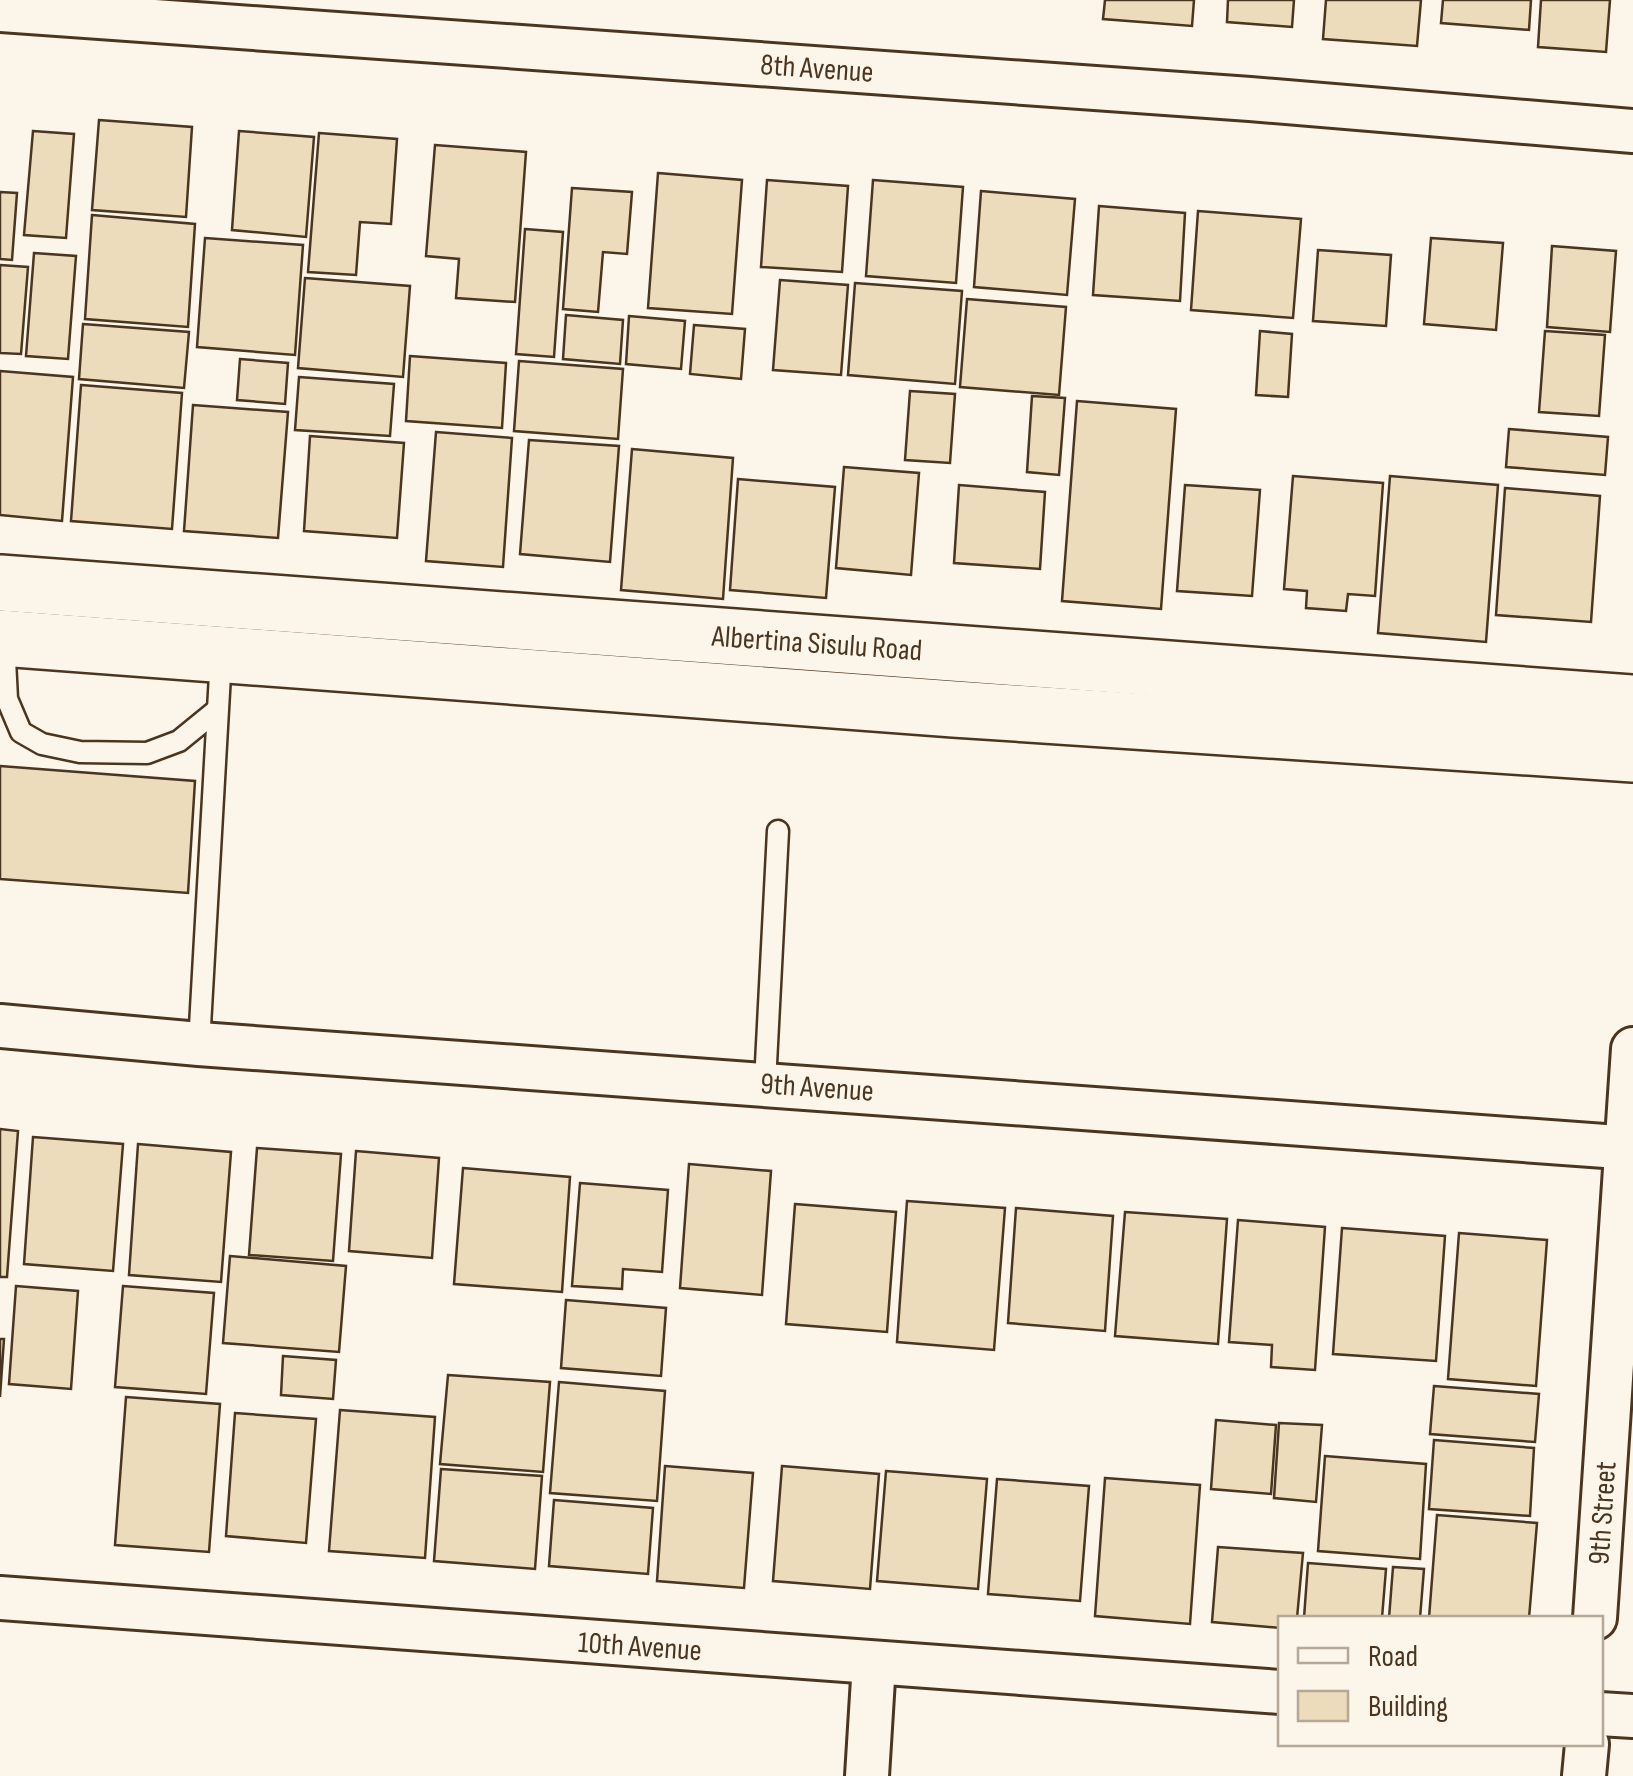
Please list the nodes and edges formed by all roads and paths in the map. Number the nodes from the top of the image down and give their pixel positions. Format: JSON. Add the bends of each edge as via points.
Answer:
{"nodes":[{"id":1,"x":0,"y":10,"type":"edge"},
{"id":2,"x":1633,"y":131,"type":"edge"},
{"id":3,"x":0,"y":583,"type":"edge"},
{"id":4,"x":2,"y":638,"type":"edge"},
{"id":5,"x":220,"y":656,"type":"junction"},
{"id":6,"x":1633,"y":703,"type":"edge"},
{"id":7,"x":218,"y":710,"type":"junction"},
{"id":8,"x":1633,"y":754,"type":"edge"},
{"id":9,"x":778,"y":831,"type":"dead end"},
{"id":10,"x":0,"y":1026,"type":"edge"},
{"id":11,"x":200,"y":1044,"type":"junction"},
{"id":12,"x":1633,"y":1049,"type":"edge"},
{"id":13,"x":765,"y":1082,"type":"junction"},
{"id":14,"x":1629,"y":1148,"type":"edge"},
{"id":15,"x":0,"y":1598,"type":"edge"},
{"id":16,"x":1595,"y":1616,"type":"edge"},
{"id":17,"x":874,"y":1664,"type":"junction"},
{"id":18,"x":1278,"y":1692,"type":"edge"},
{"id":19,"x":1603,"y":1714,"type":"edge"},
{"id":20,"x":1633,"y":1716,"type":"edge"},
{"id":21,"x":1586,"y":1746,"type":"edge"},
{"id":22,"x":867,"y":1776,"type":"edge"},
{"id":23,"x":1584,"y":1776,"type":"edge"}],
"edges":[{"from":1,"to":2,"type":"street","name":"8th Avenue"},
{"from":3,"to":6,"type":"main road","name":"Albertina Sisulu Road"},
{"from":4,"to":5,"type":"main road","name":"Albertina Sisulu Road"},
{"from":4,"to":7,"type":"lane","via":[[7,699],[21,732],[42,744],[148,753],[179,742]]},
{"from":5,"to":7,"type":"lane"},
{"from":5,"to":8,"type":"main road","name":"Albertina Sisulu Road"},
{"from":7,"to":11,"type":"lane","via":[[199,879]]},
{"from":9,"to":13,"type":"lane"},
{"from":10,"to":11,"type":"street","name":"9th Avenue"},
{"from":11,"to":13,"type":"street","name":"9th Avenue"},
{"from":12,"to":14,"type":"street","name":"9th Street"},
{"from":13,"to":14,"type":"street","name":"9th Avenue"},
{"from":14,"to":16,"type":"street","name":"9th Street"},
{"from":15,"to":17,"type":"street","name":"10th Avenue"},
{"from":17,"to":18,"type":"street","name":"10th Avenue"},
{"from":17,"to":22,"type":"street"},
{"from":19,"to":20,"type":"street"},
{"from":21,"to":23,"type":"street"}]}
